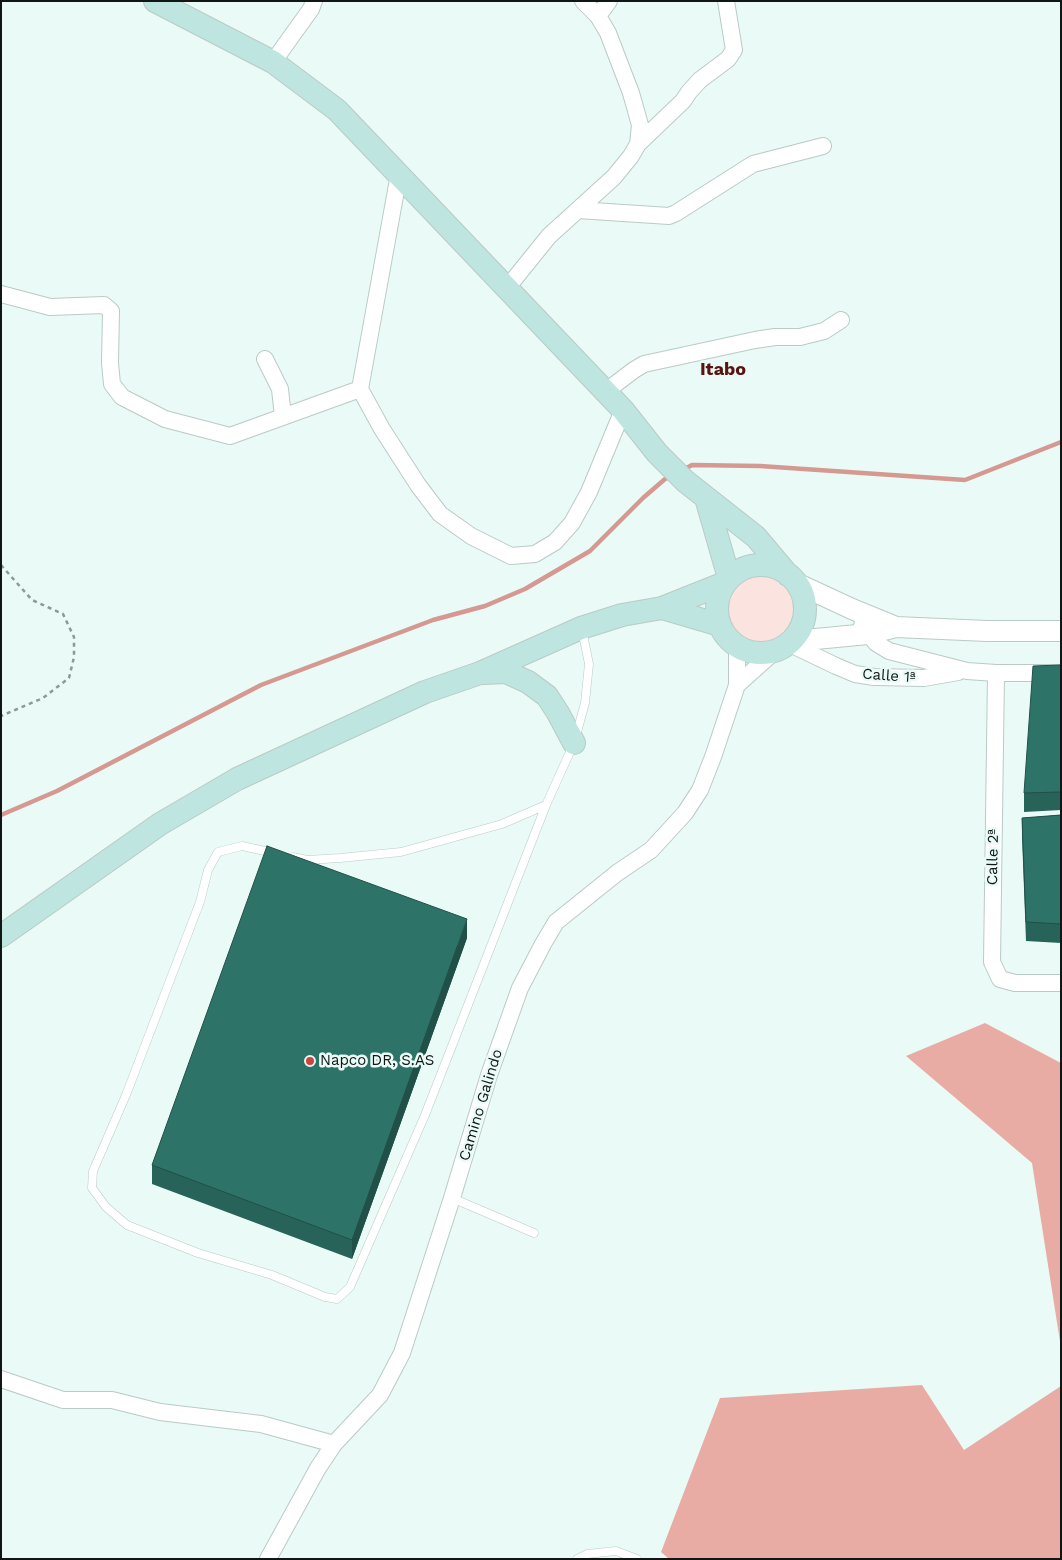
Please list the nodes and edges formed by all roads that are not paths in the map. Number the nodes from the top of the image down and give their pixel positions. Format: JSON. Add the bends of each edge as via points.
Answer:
{"nodes":[{"id":1,"x":155,"y":1,"type":"edge"},
{"id":2,"x":583,"y":1,"type":"edge"},
{"id":3,"x":609,"y":1,"type":"edge"},
{"id":4,"x":726,"y":1,"type":"edge"},
{"id":5,"x":316,"y":4,"type":"edge"},
{"id":6,"x":598,"y":16,"type":"junction"},
{"id":7,"x":273,"y":62,"type":"junction"},
{"id":8,"x":638,"y":144,"type":"junction"},
{"id":9,"x":823,"y":146,"type":"dead end"},
{"id":10,"x":399,"y":174,"type":"junction"},
{"id":11,"x":578,"y":210,"type":"junction"},
{"id":12,"x":506,"y":288,"type":"junction"},
{"id":13,"x":1,"y":294,"type":"edge"},
{"id":14,"x":840,"y":320,"type":"dead end"},
{"id":15,"x":265,"y":359,"type":"dead end"},
{"id":16,"x":360,"y":389,"type":"junction"},
{"id":17,"x":605,"y":392,"type":"junction"},
{"id":18,"x":623,"y":410,"type":"junction"},
{"id":19,"x":282,"y":417,"type":"junction"},
{"id":20,"x":706,"y":498,"type":"junction"},
{"id":21,"x":792,"y":579,"type":"junction"},
{"id":22,"x":727,"y":581,"type":"junction"},
{"id":23,"x":662,"y":608,"type":"junction"},
{"id":24,"x":852,"y":609,"type":"junction"},
{"id":25,"x":720,"y":625,"type":"junction"},
{"id":26,"x":896,"y":627,"type":"junction"},
{"id":27,"x":581,"y":628,"type":"junction"},
{"id":28,"x":1061,"y":631,"type":"edge"},
{"id":29,"x":868,"y":634,"type":"junction"},
{"id":30,"x":786,"y":644,"type":"junction"},
{"id":31,"x":737,"y":646,"type":"junction"},
{"id":32,"x":967,"y":671,"type":"junction"},
{"id":33,"x":1061,"y":672,"type":"edge"},
{"id":34,"x":480,"y":673,"type":"junction"},
{"id":35,"x":996,"y":673,"type":"junction"},
{"id":36,"x":737,"y":685,"type":"junction"},
{"id":37,"x":574,"y":743,"type":"junction"},
{"id":38,"x":546,"y":805,"type":"junction"},
{"id":39,"x":279,"y":854,"type":"edge"},
{"id":40,"x":288,"y":856,"type":"edge"},
{"id":41,"x":1,"y":936,"type":"edge"},
{"id":42,"x":1061,"y":983,"type":"edge"},
{"id":43,"x":452,"y":1198,"type":"junction"},
{"id":44,"x":534,"y":1233,"type":"dead end"},
{"id":45,"x":1,"y":1379,"type":"edge"},
{"id":46,"x":334,"y":1444,"type":"junction"},
{"id":47,"x":268,"y":1559,"type":"edge"},
{"id":48,"x":577,"y":1559,"type":"edge"},
{"id":49,"x":637,"y":1559,"type":"edge"}],
"edges":[{"from":1,"to":7,"type":"main road"},
{"from":2,"to":6,"type":"street"},
{"from":3,"to":6,"type":"street"},
{"from":4,"to":8,"type":"street","via":[[734,41],[731,55],[700,80]]},
{"from":5,"to":7,"type":"street"},
{"from":6,"to":8,"type":"street","via":[[631,93],[640,125]]},
{"from":7,"to":10,"type":"main road","via":[[337,110]]},
{"from":8,"to":11,"type":"street","via":[[614,177]]},
{"from":9,"to":11,"type":"street","via":[[753,164],[669,216]]},
{"from":10,"to":12,"type":"main road"},
{"from":10,"to":16,"type":"street"},
{"from":11,"to":12,"type":"street","via":[[549,236]]},
{"from":12,"to":17,"type":"main road"},
{"from":13,"to":19,"type":"street","via":[[50,307],[104,305],[111,312],[112,384],[122,397],[165,420],[230,436]]},
{"from":14,"to":17,"type":"street","via":[[824,331],[800,337],[755,340],[644,364]]},
{"from":15,"to":19,"type":"street","via":[[280,389]]},
{"from":16,"to":18,"type":"street","via":[[382,429],[440,514],[471,536],[511,556],[534,554],[555,542],[572,523],[589,492]]},
{"from":16,"to":19,"type":"street"},
{"from":17,"to":18,"type":"main road"},
{"from":18,"to":20,"type":"main road","via":[[657,453]]},
{"from":20,"to":21,"type":"main road","via":[[756,537]]},
{"from":20,"to":22,"type":"main road"},
{"from":21,"to":22,"type":"main road","via":[[774,567],[758,565],[742,569]]},
{"from":21,"to":24,"type":"street"},
{"from":21,"to":30,"type":"main road","via":[[802,593],[804,617],[800,628]]},
{"from":22,"to":23,"type":"main road"},
{"from":22,"to":25,"type":"main road","via":[[718,596]]},
{"from":23,"to":25,"type":"main road"},
{"from":23,"to":27,"type":"main road","via":[[622,615]]},
{"from":24,"to":26,"type":"street"},
{"from":24,"to":29,"type":"street","name":"Calle 1ª"},
{"from":25,"to":31,"type":"main road"},
{"from":26,"to":28,"type":"street"},
{"from":26,"to":29,"type":"street"},
{"from":27,"to":34,"type":"main road"},
{"from":27,"to":37,"type":"lane","via":[[589,664],[585,703]]},
{"from":29,"to":30,"type":"street"},
{"from":29,"to":32,"type":"street","name":"Calle 1ª","via":[[889,651]]},
{"from":30,"to":31,"type":"main road","via":[[754,652]]},
{"from":30,"to":32,"type":"street","name":"Calle 1ª","via":[[855,674],[874,677],[924,678]]},
{"from":30,"to":36,"type":"street","name":"Camino Galindo"},
{"from":31,"to":36,"type":"street","name":"Camino Galindo"},
{"from":32,"to":35,"type":"street","name":"Calle 1ª"},
{"from":33,"to":35,"type":"street","name":"Calle 1ª"},
{"from":34,"to":37,"type":"main road","via":[[506,672],[547,696]]},
{"from":34,"to":41,"type":"main road","via":[[425,692],[237,779],[160,824]]},
{"from":35,"to":42,"type":"street","name":"Calle 2ª","via":[[992,962],[1000,979],[1015,983]]},
{"from":36,"to":43,"type":"street","name":"Camino Galindo","via":[[700,790],[684,813],[651,850],[556,922],[543,944],[520,988]]},
{"from":37,"to":38,"type":"lane"},
{"from":38,"to":39,"type":"lane","via":[[425,1115],[350,1287],[337,1298],[324,1297],[272,1275],[198,1253],[127,1224],[106,1206],[92,1188],[93,1171],[126,1095],[200,902],[208,870],[218,852],[242,846]]},
{"from":38,"to":40,"type":"lane","via":[[502,824],[401,852],[306,860]]},
{"from":43,"to":44,"type":"lane"},
{"from":43,"to":46,"type":"street","name":"Camino Galindo","via":[[402,1353],[380,1395]]},
{"from":45,"to":46,"type":"street","via":[[63,1400],[112,1400],[160,1412],[261,1424]]},
{"from":46,"to":47,"type":"street","name":"Camino Galindo"},
{"from":48,"to":49,"type":"lane","via":[[587,1554],[616,1551]]}]}
